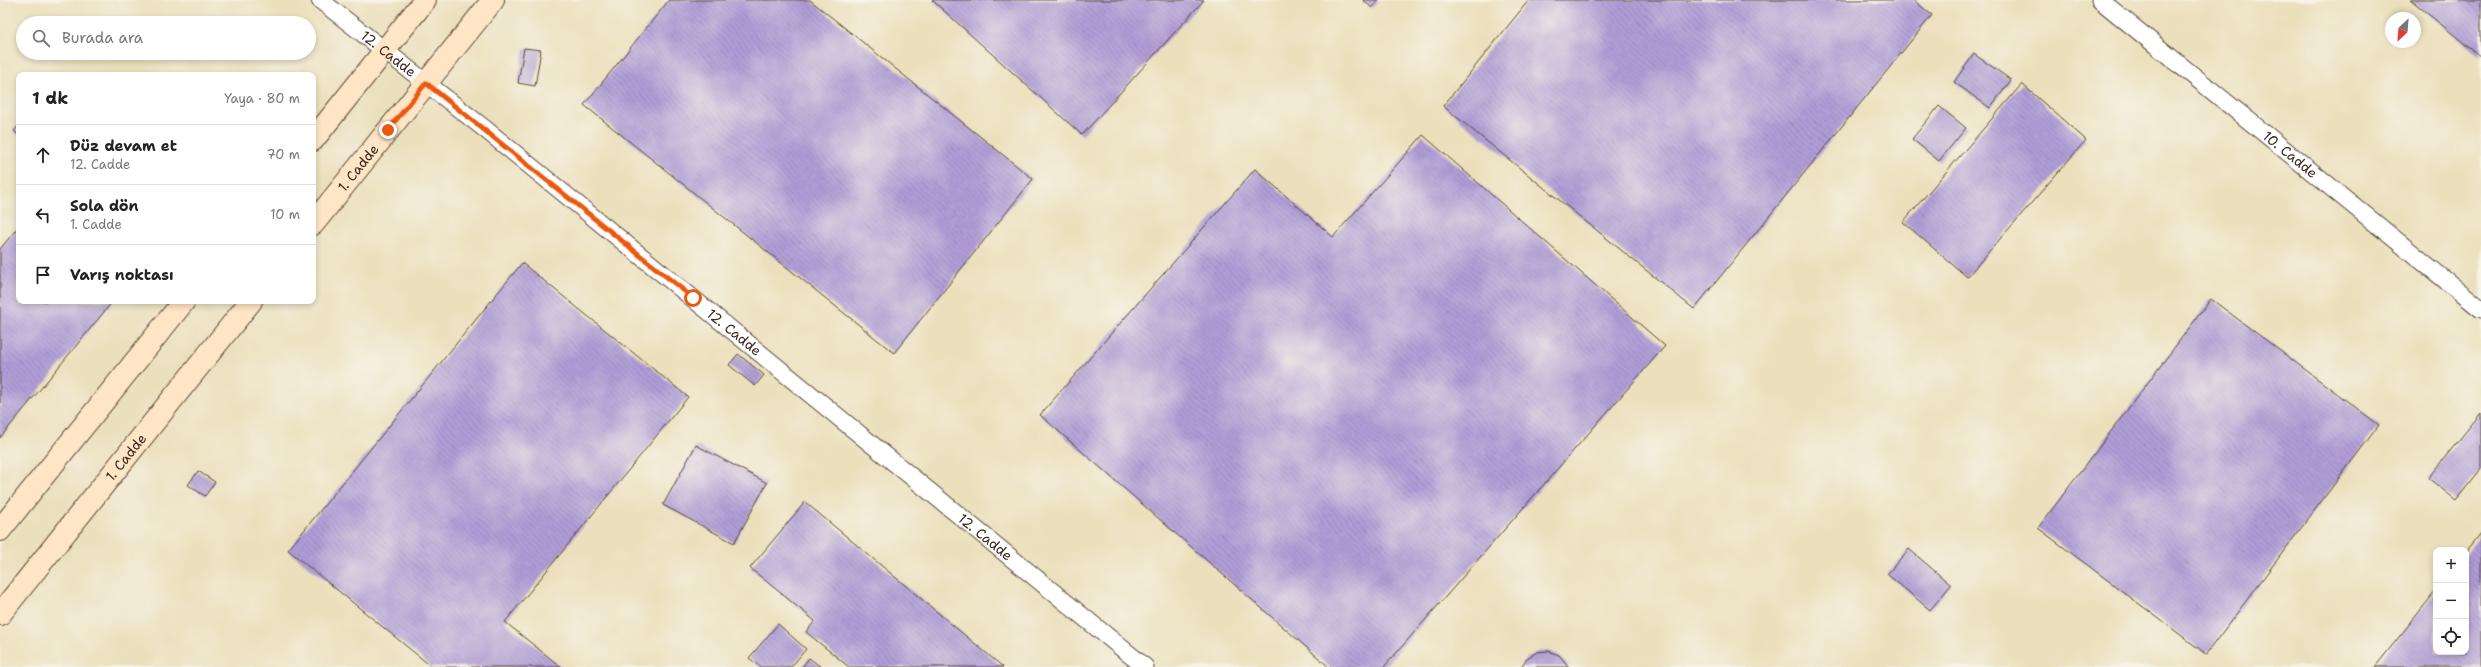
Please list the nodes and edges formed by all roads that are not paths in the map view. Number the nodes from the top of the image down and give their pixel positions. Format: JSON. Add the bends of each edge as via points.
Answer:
{"nodes":[{"id":1,"x":320,"y":0,"type":"edge"},
{"id":2,"x":425,"y":0,"type":"edge"},
{"id":3,"x":493,"y":0,"type":"edge"},
{"id":4,"x":2111,"y":3,"type":"edge"},
{"id":5,"x":386,"y":50,"type":"junction"},
{"id":6,"x":426,"y":83,"type":"junction"},
{"id":7,"x":316,"y":136,"type":"edge"},
{"id":8,"x":316,"y":220,"type":"edge"},
{"id":9,"x":182,"y":304,"type":"edge"},
{"id":10,"x":250,"y":304,"type":"edge"},
{"id":11,"x":2481,"y":309,"type":"edge"},
{"id":12,"x":0,"y":530,"type":"edge"},
{"id":13,"x":0,"y":614,"type":"edge"},
{"id":14,"x":1146,"y":667,"type":"edge"}],
"edges":[{"from":1,"to":5,"type":"lane","name":"12. Cadde"},
{"from":2,"to":5,"type":"street"},
{"from":3,"to":6,"type":"street","name":"1. Cadde"},
{"from":4,"to":11,"type":"lane","name":"10. Cadde"},
{"from":5,"to":6,"type":"lane","name":"12. Cadde"},
{"from":5,"to":7,"type":"street"},
{"from":6,"to":8,"type":"street","name":"1. Cadde"},
{"from":6,"to":14,"type":"lane","name":"12. Cadde"},
{"from":9,"to":12,"type":"street"},
{"from":10,"to":13,"type":"street","name":"1. Cadde"}]}
